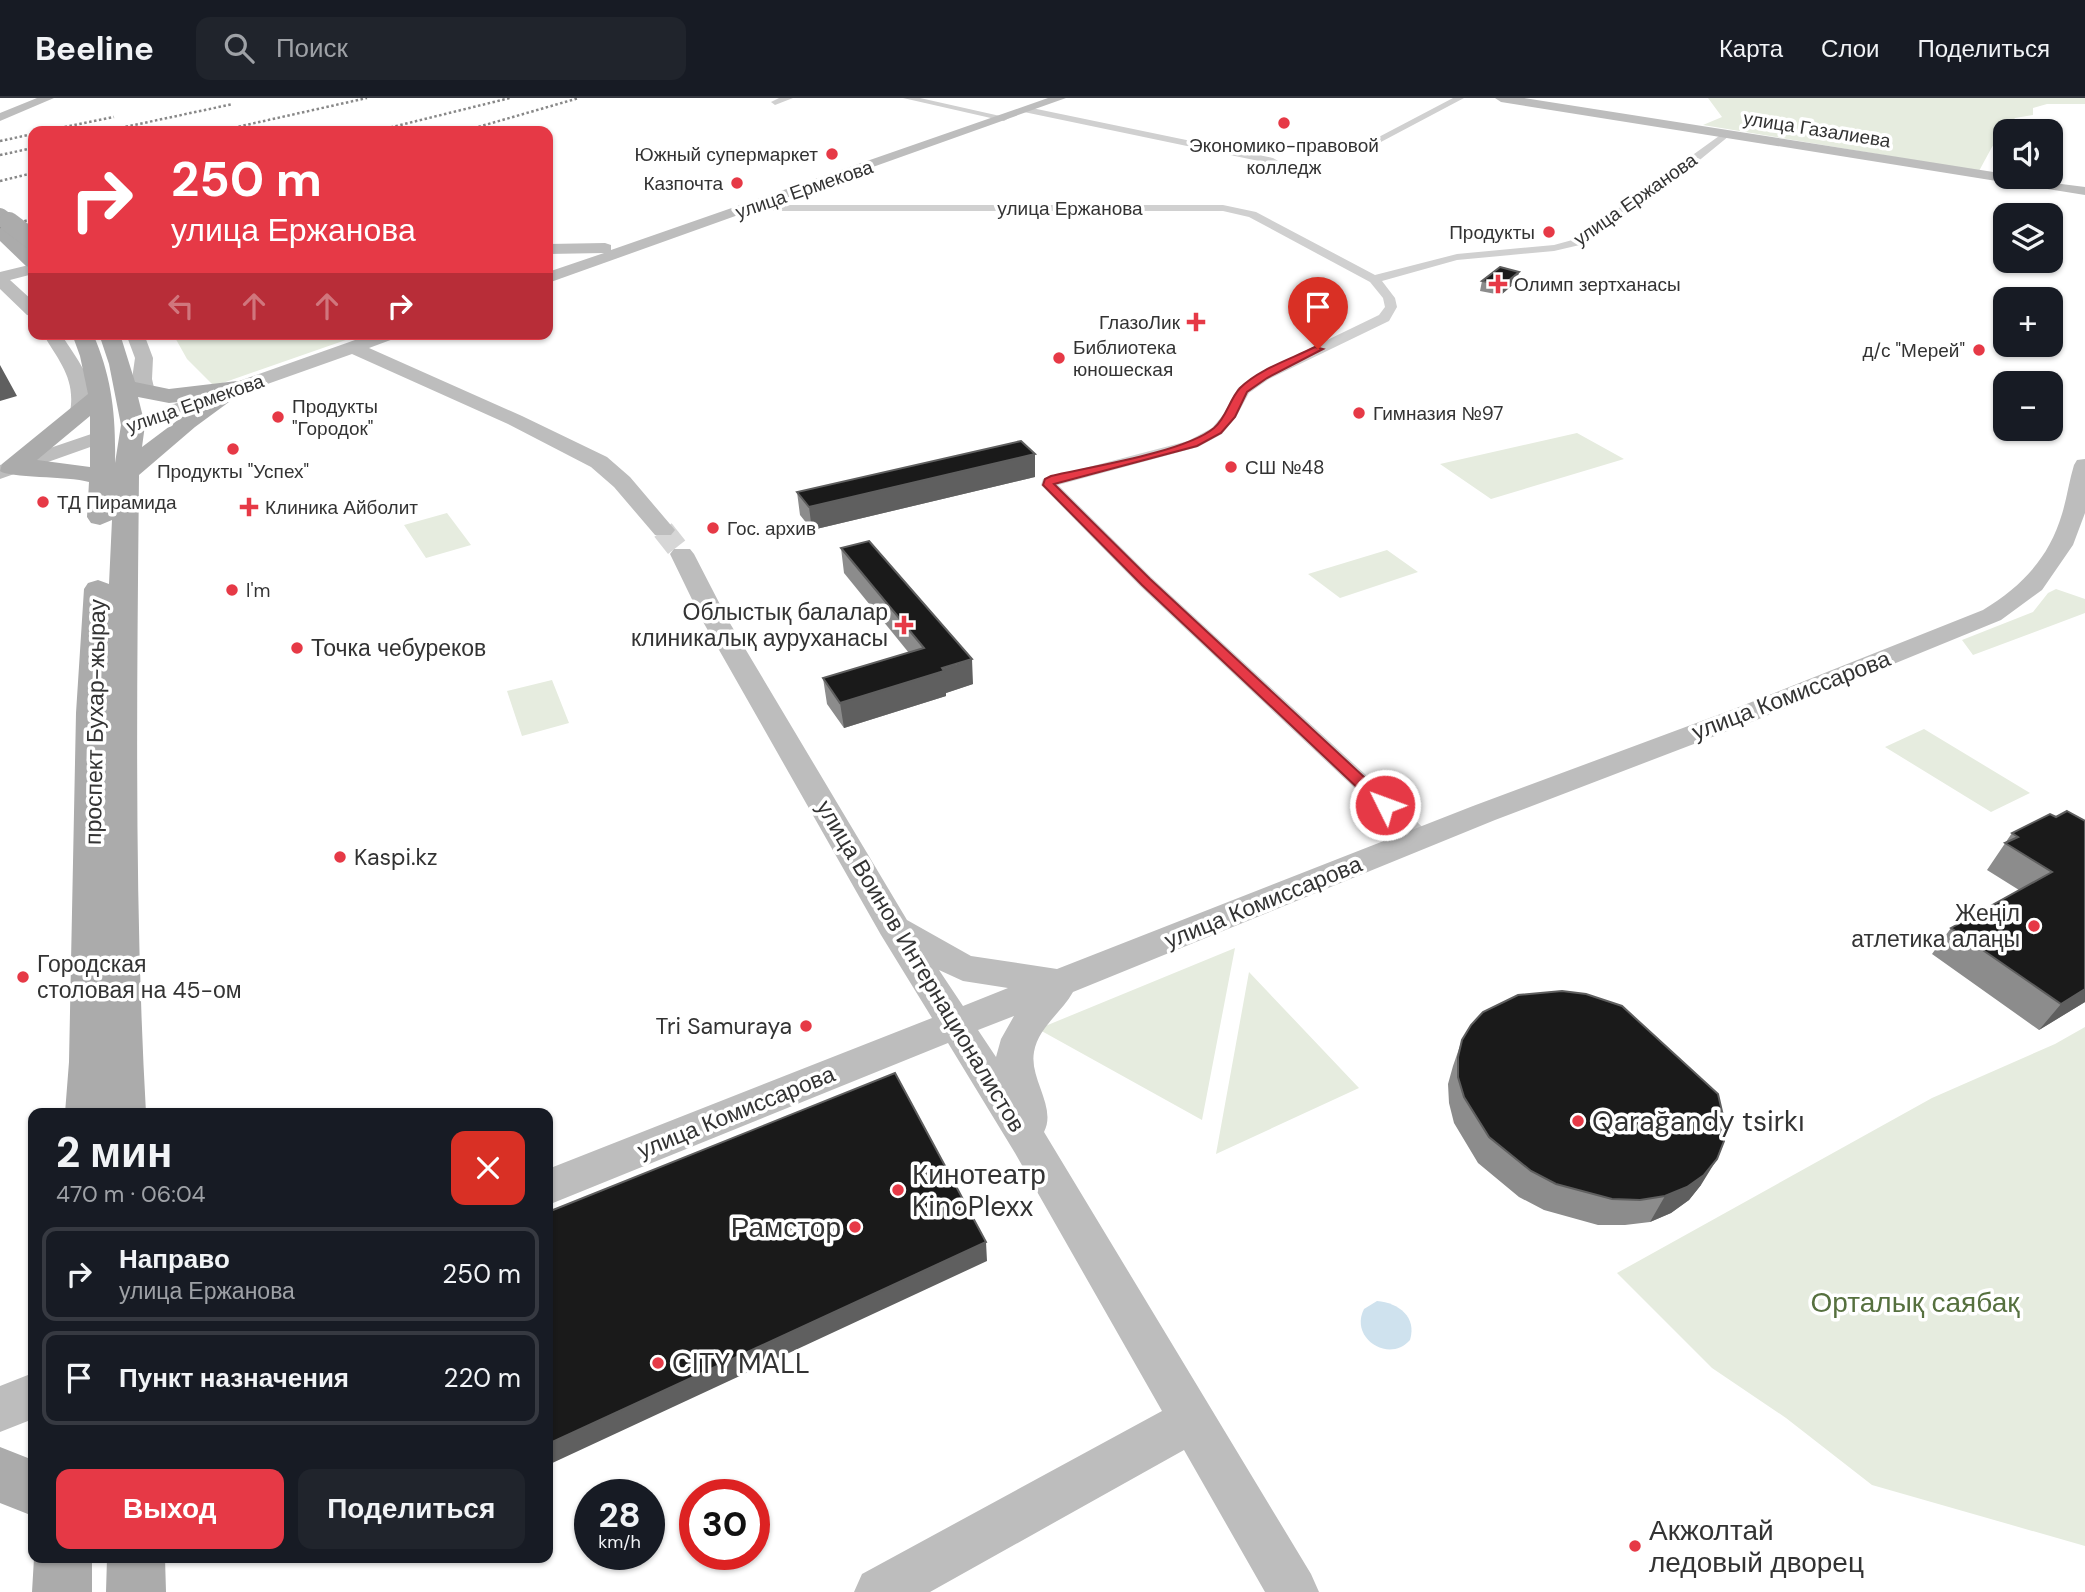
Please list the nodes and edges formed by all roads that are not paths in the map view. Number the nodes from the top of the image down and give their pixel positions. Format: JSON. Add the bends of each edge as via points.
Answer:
{"nodes":[{"id":1,"x":48,"y":98,"type":"edge"},
{"id":2,"x":789,"y":98,"type":"edge"},
{"id":3,"x":907,"y":98,"type":"edge"},
{"id":4,"x":1060,"y":98,"type":"edge"},
{"id":5,"x":1460,"y":98,"type":"edge"},
{"id":6,"x":1501,"y":98,"type":"edge"},
{"id":7,"x":926,"y":99,"type":"edge"},
{"id":8,"x":775,"y":102,"type":"dead end"},
{"id":9,"x":1027,"y":110,"type":"junction"},
{"id":10,"x":4,"y":114,"type":"edge"},
{"id":11,"x":1004,"y":118,"type":"junction"},
{"id":12,"x":1726,"y":134,"type":"junction"},
{"id":13,"x":1360,"y":150,"type":"dead end"},
{"id":14,"x":1273,"y":161,"type":"dead end"},
{"id":15,"x":2085,"y":191,"type":"edge"},
{"id":16,"x":750,"y":208,"type":"junction"},
{"id":17,"x":0,"y":216,"type":"edge"},
{"id":18,"x":0,"y":231,"type":"edge"},
{"id":19,"x":28,"y":236,"type":"edge"},
{"id":20,"x":651,"y":242,"type":"junction"},
{"id":21,"x":553,"y":252,"type":"edge"},
{"id":22,"x":553,"y":254,"type":"edge"},
{"id":23,"x":585,"y":267,"type":"junction"},
{"id":24,"x":16,"y":275,"type":"edge"},
{"id":25,"x":553,"y":277,"type":"edge"},
{"id":26,"x":1374,"y":279,"type":"junction"},
{"id":27,"x":28,"y":300,"type":"edge"},
{"id":28,"x":60,"y":340,"type":"edge"},
{"id":29,"x":85,"y":340,"type":"edge"},
{"id":30,"x":109,"y":340,"type":"edge"},
{"id":31,"x":138,"y":340,"type":"edge"},
{"id":32,"x":375,"y":340,"type":"edge"},
{"id":33,"x":355,"y":348,"type":"junction"},
{"id":34,"x":145,"y":358,"type":"joint"},
{"id":35,"x":111,"y":381,"type":"junction"},
{"id":36,"x":237,"y":388,"type":"junction"},
{"id":37,"x":133,"y":425,"type":"junction"},
{"id":38,"x":103,"y":436,"type":"junction"},
{"id":39,"x":2085,"y":465,"type":"edge"},
{"id":40,"x":6,"y":470,"type":"edge"},
{"id":41,"x":114,"y":475,"type":"junction"},
{"id":42,"x":663,"y":530,"type":"tunnel mouth"},
{"id":43,"x":682,"y":554,"type":"tunnel mouth"},
{"id":44,"x":106,"y":710,"type":"junction"},
{"id":45,"x":1422,"y":839,"type":"junction"},
{"id":46,"x":893,"y":926,"type":"junction"},
{"id":47,"x":1061,"y":983,"type":"junction"},
{"id":48,"x":956,"y":1025,"type":"junction"},
{"id":49,"x":87,"y":1108,"type":"edge"},
{"id":50,"x":124,"y":1108,"type":"edge"},
{"id":51,"x":1028,"y":1141,"type":"junction"},
{"id":52,"x":553,"y":1186,"type":"edge"},
{"id":53,"x":28,"y":1398,"type":"edge"},
{"id":54,"x":0,"y":1409,"type":"edge"},
{"id":55,"x":1193,"y":1419,"type":"junction"},
{"id":56,"x":0,"y":1475,"type":"edge"},
{"id":57,"x":28,"y":1486,"type":"edge"},
{"id":58,"x":63,"y":1563,"type":"edge"},
{"id":59,"x":136,"y":1563,"type":"edge"},
{"id":60,"x":62,"y":1592,"type":"edge"},
{"id":61,"x":136,"y":1592,"type":"edge"},
{"id":62,"x":880,"y":1592,"type":"edge"},
{"id":63,"x":1293,"y":1592,"type":"edge"}],
"edges":[{"from":1,"to":10,"type":"main road"},
{"from":2,"to":8,"type":"street"},
{"from":3,"to":7,"type":"street"},
{"from":4,"to":9,"type":"main road","name":"улица Ермекова"},
{"from":5,"to":13,"type":"street"},
{"from":6,"to":12,"type":"main road","name":"улица Газалиева"},
{"from":7,"to":11,"type":"street"},
{"from":9,"to":11,"type":"main road","name":"улица Ермекова"},
{"from":9,"to":14,"type":"street"},
{"from":11,"to":16,"type":"main road","name":"улица Ермекова"},
{"from":12,"to":15,"type":"main road","name":"улица Газалиева"},
{"from":12,"to":26,"type":"street","name":"улица Ержанова","via":[[1580,242],[1457,257]]},
{"from":16,"to":20,"type":"main road","name":"улица Ермекова"},
{"from":16,"to":26,"type":"street","name":"улица Ержанова","via":[[1223,208],[1252,215]]},
{"from":17,"to":19,"type":"main road","bridge":true},
{"from":18,"to":24,"type":"main road"},
{"from":20,"to":21,"type":"main road"},
{"from":20,"to":23,"type":"main road","name":"улица Ермекова"},
{"from":22,"to":23,"type":"main road"},
{"from":23,"to":25,"type":"main road","name":"улица Ермекова"},
{"from":24,"to":27,"type":"main road"},
{"from":26,"to":45,"type":"street","via":[[1389,298],[1391,307],[1384,318],[1264,376],[1243,391],[1217,431],[1193,444],[1049,485],[1146,582]]},
{"from":28,"to":35,"type":"main road"},
{"from":29,"to":35,"type":"main road","name":"проспект Бухар-жырау"},
{"from":30,"to":35,"type":"main road","name":"проспект Бухар-жырау"},
{"from":31,"to":34,"type":"main road"},
{"from":32,"to":33,"type":"main road","name":"улица Ермекова"},
{"from":33,"to":36,"type":"main road","name":"улица Ермекова"},
{"from":33,"to":42,"type":"main road","via":[[598,463],[622,482]]},
{"from":34,"to":35,"type":"main road"},
{"from":35,"to":36,"type":"main road","via":[[169,396]]},
{"from":35,"to":37,"type":"main road","name":"проспект Бухар-жырау"},
{"from":35,"to":38,"type":"main road","name":"проспект Бухар-жырау"},
{"from":35,"to":40,"type":"main road","via":[[80,412]]},
{"from":36,"to":37,"type":"main road","name":"улица Ермекова"},
{"from":36,"to":41,"type":"main road"},
{"from":37,"to":38,"type":"main road","name":"улица Ермекова"},
{"from":37,"to":41,"type":"main road","name":"проспект Бухар-жырау"},
{"from":38,"to":40,"type":"main road","name":"улица Ермекова"},
{"from":38,"to":41,"type":"main road","name":"проспект Бухар-жырау"},
{"from":39,"to":45,"type":"main road","name":"улица Комиссарова","via":[[2074,513],[2054,562],[2016,601],[1956,631]]},
{"from":40,"to":41,"type":"main road","via":[[78,469]]},
{"from":41,"to":44,"type":"main road","name":"проспект Бухар-жырау"},
{"from":43,"to":46,"type":"main road","name":"улица Воинов Интернационалистов","via":[[722,632]]},
{"from":44,"to":49,"type":"main road","name":"проспект Бухар-жырау"},
{"from":44,"to":50,"type":"main road","name":"проспект Бухар-жырау"},
{"from":45,"to":47,"type":"main road","name":"улица Комиссарова"},
{"from":46,"to":47,"type":"main road","via":[[963,968]]},
{"from":46,"to":48,"type":"main road","name":"улица Воинов Интернационалистов"},
{"from":47,"to":48,"type":"main road","name":"улица Комиссарова"},
{"from":47,"to":51,"type":"main road","via":[[1023,1030],[1013,1055],[1028,1109]]},
{"from":48,"to":51,"type":"main road","name":"улица Воинов Интернационалистов"},
{"from":48,"to":52,"type":"main road","name":"улица Комиссарова"},
{"from":51,"to":55,"type":"main road","name":"улица Воинов Интернационалистов"},
{"from":53,"to":54,"type":"main road"},
{"from":55,"to":62,"type":"main road"},
{"from":55,"to":63,"type":"main road","name":"улица Воинов Интернационалистов"},
{"from":56,"to":57,"type":"main road"},
{"from":58,"to":60,"type":"main road"},
{"from":59,"to":61,"type":"main road"}]}
